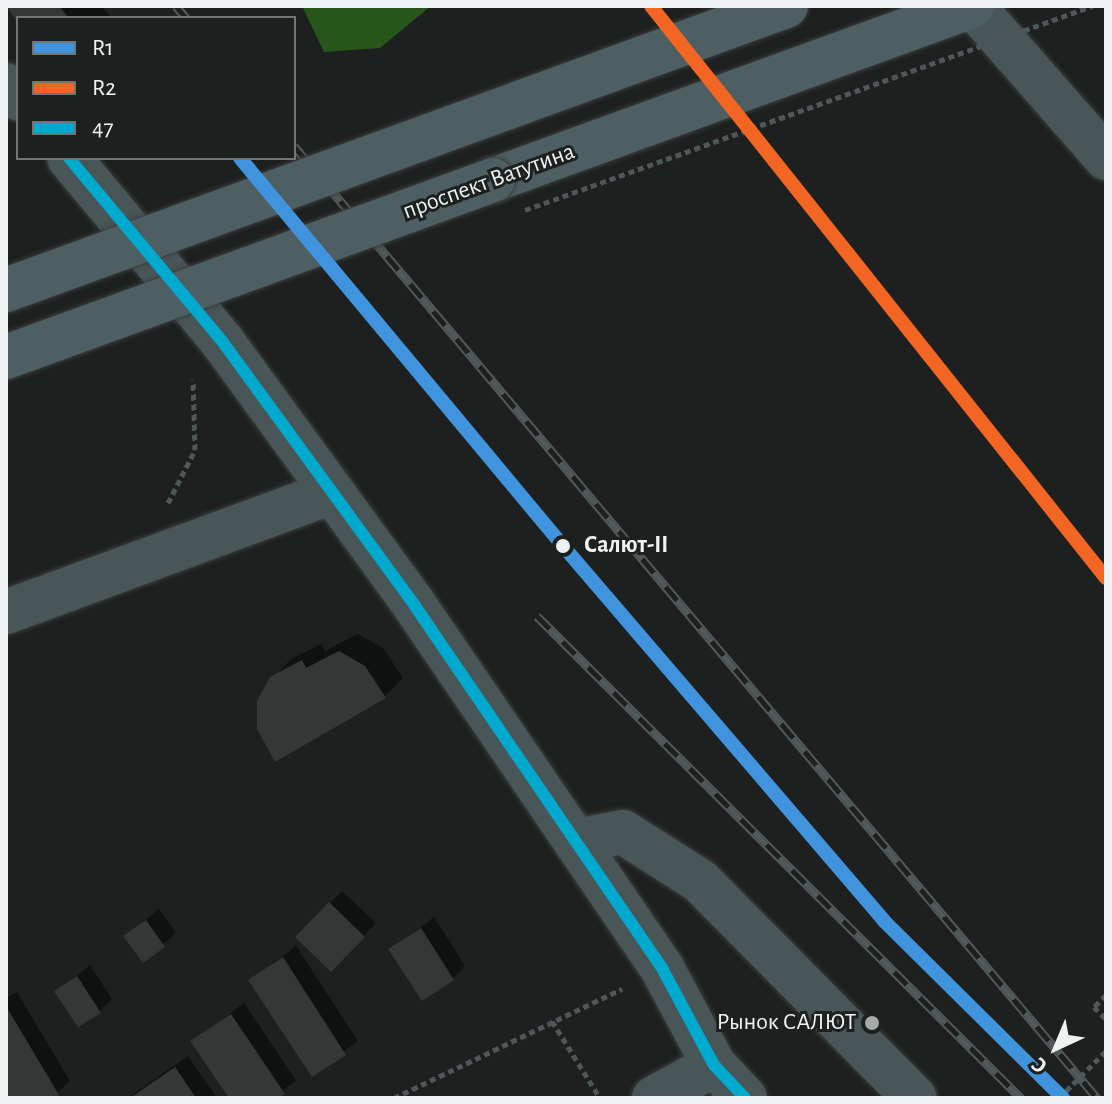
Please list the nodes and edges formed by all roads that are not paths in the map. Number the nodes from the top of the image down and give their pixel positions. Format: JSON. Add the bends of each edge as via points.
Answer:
{"nodes":[{"id":1,"x":786,"y":6,"type":"edge"},
{"id":2,"x":972,"y":6,"type":"edge"},
{"id":3,"x":1106,"y":158,"type":"edge"},
{"id":4,"x":71,"y":160,"type":"edge"},
{"id":5,"x":6,"y":290,"type":"edge"},
{"id":6,"x":6,"y":357,"type":"edge"},
{"id":7,"x":330,"y":493,"type":"junction"},
{"id":8,"x":6,"y":612,"type":"edge"},
{"id":9,"x":575,"y":841,"type":"junction"},
{"id":10,"x":714,"y":1065,"type":"junction"},
{"id":11,"x":654,"y":1098,"type":"edge"},
{"id":12,"x":745,"y":1098,"type":"edge"},
{"id":13,"x":915,"y":1098,"type":"edge"}],
"edges":[{"from":1,"to":5,"type":"main road","bridge":true},
{"from":2,"to":3,"type":"street"},
{"from":2,"to":6,"type":"main road","name":"проспект Ватутина","bridge":true},
{"from":4,"to":7,"type":"street","via":[[222,341]]},
{"from":7,"to":8,"type":"street"},
{"from":7,"to":9,"type":"street","via":[[415,606]]},
{"from":9,"to":10,"type":"street","via":[[663,970]]},
{"from":9,"to":13,"type":"street","via":[[623,832],[700,881]]},
{"from":10,"to":11,"type":"street"},
{"from":10,"to":12,"type":"street"}]}
